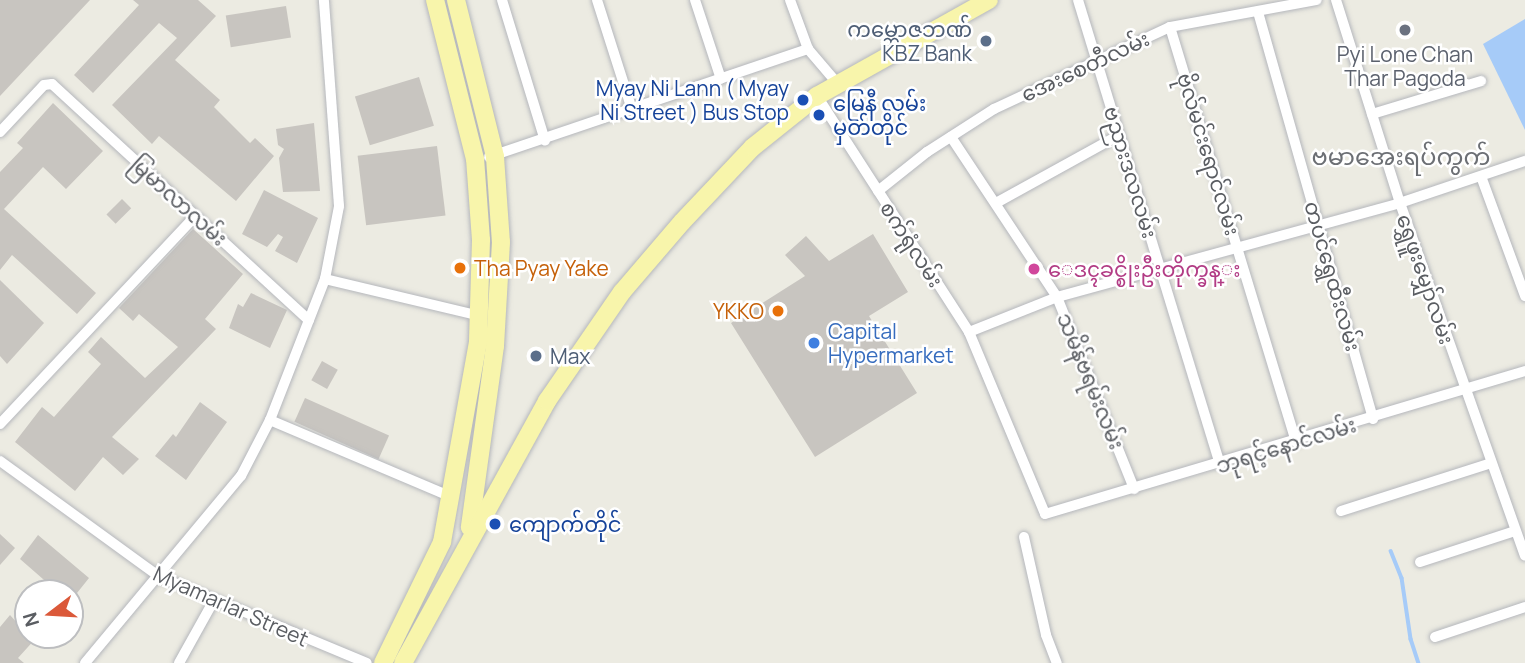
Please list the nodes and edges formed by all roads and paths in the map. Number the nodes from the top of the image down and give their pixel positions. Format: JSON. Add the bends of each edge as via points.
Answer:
{"nodes":[{"id":1,"x":324,"y":0,"type":"edge"},
{"id":2,"x":435,"y":0,"type":"edge"},
{"id":3,"x":456,"y":0,"type":"edge"},
{"id":4,"x":502,"y":0,"type":"edge"},
{"id":5,"x":597,"y":0,"type":"edge"},
{"id":6,"x":695,"y":0,"type":"edge"},
{"id":7,"x":790,"y":0,"type":"edge"},
{"id":8,"x":989,"y":0,"type":"edge"},
{"id":9,"x":1077,"y":0,"type":"edge"},
{"id":10,"x":1317,"y":0,"type":"edge"},
{"id":11,"x":1336,"y":0,"type":"edge"},
{"id":12,"x":1258,"y":12,"type":"junction"},
{"id":13,"x":1170,"y":27,"type":"junction"},
{"id":14,"x":808,"y":49,"type":"junction"},
{"id":15,"x":1097,"y":61,"type":"junction"},
{"id":16,"x":721,"y":79,"type":"junction"},
{"id":17,"x":1481,"y":81,"type":"dead end"},
{"id":18,"x":837,"y":83,"type":"junction"},
{"id":19,"x":817,"y":96,"type":"junction"},
{"id":20,"x":632,"y":110,"type":"junction"},
{"id":21,"x":1372,"y":114,"type":"junction"},
{"id":22,"x":0,"y":132,"type":"edge"},
{"id":23,"x":1119,"y":135,"type":"junction"},
{"id":24,"x":951,"y":136,"type":"junction"},
{"id":25,"x":545,"y":141,"type":"junction"},
{"id":26,"x":495,"y":156,"type":"junction"},
{"id":27,"x":475,"y":159,"type":"junction"},
{"id":28,"x":1525,"y":161,"type":"edge"},
{"id":29,"x":1482,"y":179,"type":"junction"},
{"id":30,"x":878,"y":191,"type":"junction"},
{"id":31,"x":996,"y":203,"type":"junction"},
{"id":32,"x":1400,"y":203,"type":"junction"},
{"id":33,"x":195,"y":216,"type":"junction"},
{"id":34,"x":1318,"y":225,"type":"junction"},
{"id":35,"x":1237,"y":247,"type":"junction"},
{"id":36,"x":1160,"y":268,"type":"junction"},
{"id":37,"x":325,"y":279,"type":"junction"},
{"id":38,"x":1525,"y":296,"type":"edge"},
{"id":39,"x":1058,"y":297,"type":"junction"},
{"id":40,"x":480,"y":316,"type":"junction"},
{"id":41,"x":309,"y":320,"type":"junction"},
{"id":42,"x":969,"y":332,"type":"junction"},
{"id":43,"x":1525,"y":371,"type":"edge"},
{"id":44,"x":1465,"y":391,"type":"junction"},
{"id":45,"x":1373,"y":419,"type":"junction"},
{"id":46,"x":270,"y":420,"type":"junction"},
{"id":47,"x":0,"y":424,"type":"edge"},
{"id":48,"x":1296,"y":442,"type":"junction"},
{"id":49,"x":0,"y":461,"type":"edge"},
{"id":50,"x":1491,"y":463,"type":"junction"},
{"id":51,"x":1220,"y":465,"type":"junction"},
{"id":52,"x":1134,"y":489,"type":"junction"},
{"id":53,"x":451,"y":497,"type":"junction"},
{"id":54,"x":1342,"y":511,"type":"dead end"},
{"id":55,"x":1045,"y":514,"type":"joint"},
{"id":56,"x":1515,"y":531,"type":"junction"},
{"id":57,"x":1024,"y":537,"type":"dead end"},
{"id":58,"x":442,"y":542,"type":"junction"},
{"id":59,"x":464,"y":549,"type":"junction"},
{"id":60,"x":1525,"y":556,"type":"edge"},
{"id":61,"x":1420,"y":562,"type":"dead end"},
{"id":62,"x":158,"y":576,"type":"junction"},
{"id":63,"x":213,"y":602,"type":"junction"},
{"id":64,"x":1525,"y":607,"type":"edge"},
{"id":65,"x":1435,"y":637,"type":"dead end"},
{"id":66,"x":85,"y":663,"type":"edge"},
{"id":67,"x":178,"y":663,"type":"edge"},
{"id":68,"x":367,"y":663,"type":"edge"},
{"id":69,"x":383,"y":663,"type":"edge"},
{"id":70,"x":403,"y":663,"type":"edge"},
{"id":71,"x":1057,"y":663,"type":"edge"}],
"edges":[{"from":1,"to":37,"type":"street","via":[[339,206]]},
{"from":2,"to":27,"type":"main road"},
{"from":3,"to":26,"type":"main road"},
{"from":4,"to":25,"type":"street"},
{"from":5,"to":20,"type":"street"},
{"from":6,"to":16,"type":"street"},
{"from":7,"to":14,"type":"street"},
{"from":8,"to":18,"type":"main road"},
{"from":9,"to":15,"type":"street","name":"ဗညားဒလလမ်း"},
{"from":10,"to":12,"type":"street","name":"အေးစေတီလမ်း"},
{"from":11,"to":21,"type":"street","name":"ရွှေဖူးမျှော်လမ်း"},
{"from":12,"to":13,"type":"street","name":"အေးစေတီလမ်း"},
{"from":12,"to":34,"type":"street","name":"တပင်ရွှေထီးလမ်း"},
{"from":13,"to":15,"type":"street","name":"အေးစေတီလမ်း"},
{"from":13,"to":35,"type":"street","name":"ဗိုလ်မင်းရောင်လမ်း"},
{"from":14,"to":16,"type":"street"},
{"from":14,"to":18,"type":"street"},
{"from":15,"to":23,"type":"street","name":"ဗညားဒလလမ်း"},
{"from":15,"to":24,"type":"street","name":"အေးစေတီလမ်း","via":[[1046,82]]},
{"from":16,"to":20,"type":"street"},
{"from":17,"to":21,"type":"street"},
{"from":18,"to":19,"type":"main road"},
{"from":19,"to":30,"type":"street","name":"စက်ရုံလမ်း"},
{"from":19,"to":59,"type":"main road","via":[[753,147],[622,292],[547,401]]},
{"from":20,"to":25,"type":"street"},
{"from":21,"to":32,"type":"street","name":"ရွှေဖူးမျှော်လမ်း"},
{"from":22,"to":33,"type":"street","name":"မြမာလာလမ်း","via":[[48,84]]},
{"from":23,"to":31,"type":"street"},
{"from":23,"to":36,"type":"street","name":"ဗညားဒလလမ်း"},
{"from":24,"to":30,"type":"street","name":"အေးစေတီလမ်း"},
{"from":24,"to":31,"type":"street","name":"သမိန်ဗရမ်းလမ်း"},
{"from":25,"to":26,"type":"street"},
{"from":26,"to":27,"type":"street"},
{"from":26,"to":59,"type":"main road","via":[[501,242],[491,388]]},
{"from":27,"to":40,"type":"main road"},
{"from":28,"to":29,"type":"street"},
{"from":29,"to":32,"type":"street"},
{"from":29,"to":38,"type":"street"},
{"from":30,"to":42,"type":"street","name":"စက်ရုံလမ်း"},
{"from":31,"to":39,"type":"street","name":"သမိန်ဗရမ်းလမ်း"},
{"from":32,"to":34,"type":"street"},
{"from":32,"to":44,"type":"street","name":"ရွှေဖူးမျှော်လမ်း"},
{"from":33,"to":41,"type":"street","name":"မြမာလာလမ်း"},
{"from":33,"to":47,"type":"street"},
{"from":34,"to":35,"type":"street"},
{"from":34,"to":45,"type":"street","name":"တပင်ရွှေထီးလမ်း"},
{"from":35,"to":36,"type":"street"},
{"from":35,"to":48,"type":"street","name":"ဗိုလ်မင်းရောင်လမ်း"},
{"from":36,"to":39,"type":"street"},
{"from":36,"to":51,"type":"street","name":"ဗညားဒလလမ်း"},
{"from":37,"to":40,"type":"street"},
{"from":37,"to":41,"type":"street"},
{"from":39,"to":42,"type":"street"},
{"from":39,"to":52,"type":"street","name":"သမိန်ဗရမ်းလမ်း"},
{"from":40,"to":53,"type":"main road"},
{"from":41,"to":46,"type":"street"},
{"from":42,"to":55,"type":"street","name":"စက်ရုံလမ်း"},
{"from":43,"to":44,"type":"street","name":"ဘုရင့်နောင်လမ်း"},
{"from":44,"to":45,"type":"street","name":"ဘုရင့်နောင်လမ်း"},
{"from":44,"to":50,"type":"street","name":"ရွှေဖူးမျှော်လမ်း"},
{"from":45,"to":48,"type":"street","name":"ဘုရင့်နောင်လမ်း"},
{"from":46,"to":53,"type":"street"},
{"from":46,"to":62,"type":"street","via":[[241,476]]},
{"from":48,"to":51,"type":"street","name":"ဘုရင့်နောင်လမ်း"},
{"from":49,"to":62,"type":"street","name":"Myamarlar Street"},
{"from":50,"to":54,"type":"street"},
{"from":50,"to":56,"type":"street","name":"ရွှေဖူးမျှော်လမ်း"},
{"from":51,"to":52,"type":"street","name":"ဘုရင့်နောင်လမ်း"},
{"from":52,"to":55,"type":"street","name":"ဘုရင့်နောင်လမ်း"},
{"from":53,"to":58,"type":"main road"},
{"from":56,"to":60,"type":"street","name":"ရွှေဖူးမျှော်လမ်း"},
{"from":56,"to":61,"type":"street"},
{"from":57,"to":71,"type":"street","via":[[1046,635]]},
{"from":58,"to":59,"type":"main road"},
{"from":58,"to":69,"type":"main road"},
{"from":59,"to":70,"type":"main road"},
{"from":62,"to":63,"type":"street","name":"Myamarlar Street"},
{"from":62,"to":66,"type":"street"},
{"from":63,"to":67,"type":"street"},
{"from":63,"to":68,"type":"street","name":"Myamarlar Street","via":[[328,655]]},
{"from":64,"to":65,"type":"street"}]}
